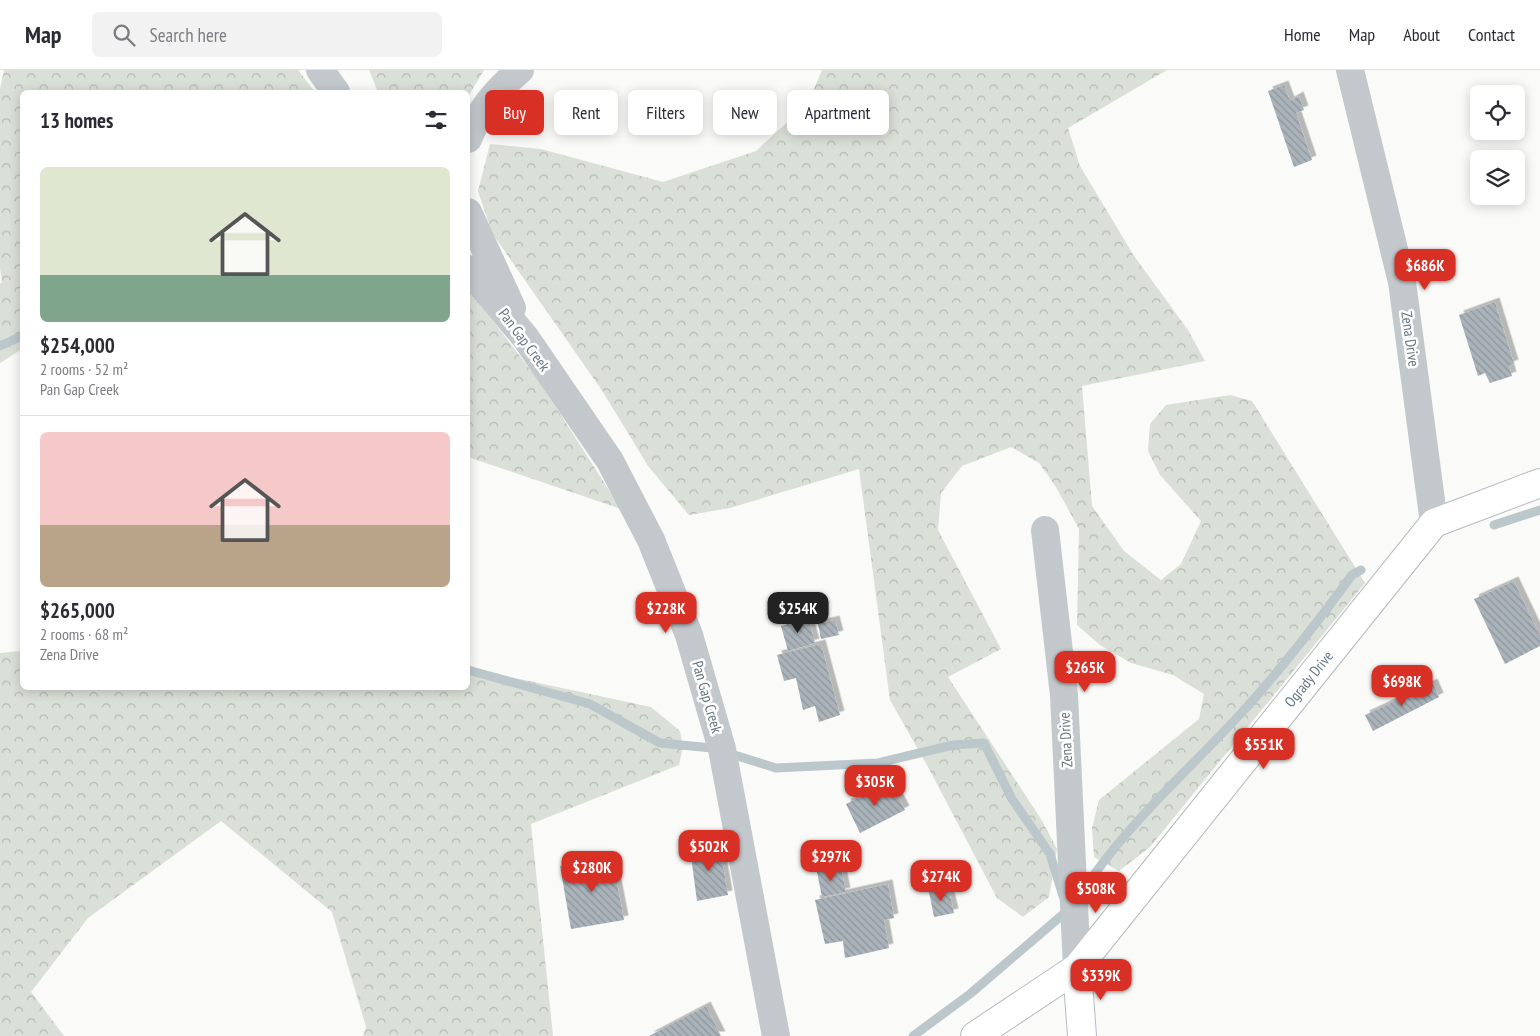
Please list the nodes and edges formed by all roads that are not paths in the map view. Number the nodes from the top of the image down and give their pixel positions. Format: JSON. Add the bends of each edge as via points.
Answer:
{"nodes":[{"id":1,"x":320,"y":70,"type":"edge"},
{"id":2,"x":520,"y":70,"type":"edge"},
{"id":3,"x":1350,"y":70,"type":"edge"},
{"id":4,"x":335,"y":90,"type":"edge"},
{"id":5,"x":470,"y":134,"type":"edge"},
{"id":6,"x":470,"y":216,"type":"edge"},
{"id":7,"x":470,"y":271,"type":"edge"},
{"id":8,"x":525,"y":337,"type":"junction"},
{"id":9,"x":1540,"y":483,"type":"edge"},
{"id":10,"x":1434,"y":523,"type":"junction"},
{"id":11,"x":1045,"y":530,"type":"dead end"},
{"id":12,"x":1077,"y":968,"type":"junction"},
{"id":13,"x":776,"y":1036,"type":"edge"},
{"id":14,"x":975,"y":1036,"type":"edge"},
{"id":15,"x":1082,"y":1036,"type":"edge"}],
"edges":[{"from":1,"to":4,"type":"street"},
{"from":2,"to":5,"type":"street","via":[[493,94],[477,116]]},
{"from":3,"to":10,"type":"street","name":"Zena Drive","via":[[1402,282]]},
{"from":6,"to":8,"type":"street"},
{"from":7,"to":8,"type":"street","name":"Pan Gap Creek"},
{"from":8,"to":13,"type":"street","name":"Pan Gap Creek","via":[[610,461],[651,540],[689,635],[722,749]]},
{"from":9,"to":10,"type":"street"},
{"from":10,"to":12,"type":"street","name":"Ogrady Drive"},
{"from":11,"to":12,"type":"street","name":"Zena Drive","via":[[1064,695]]},
{"from":12,"to":14,"type":"street","name":"Ogrady Drive"},
{"from":12,"to":15,"type":"street"}]}
